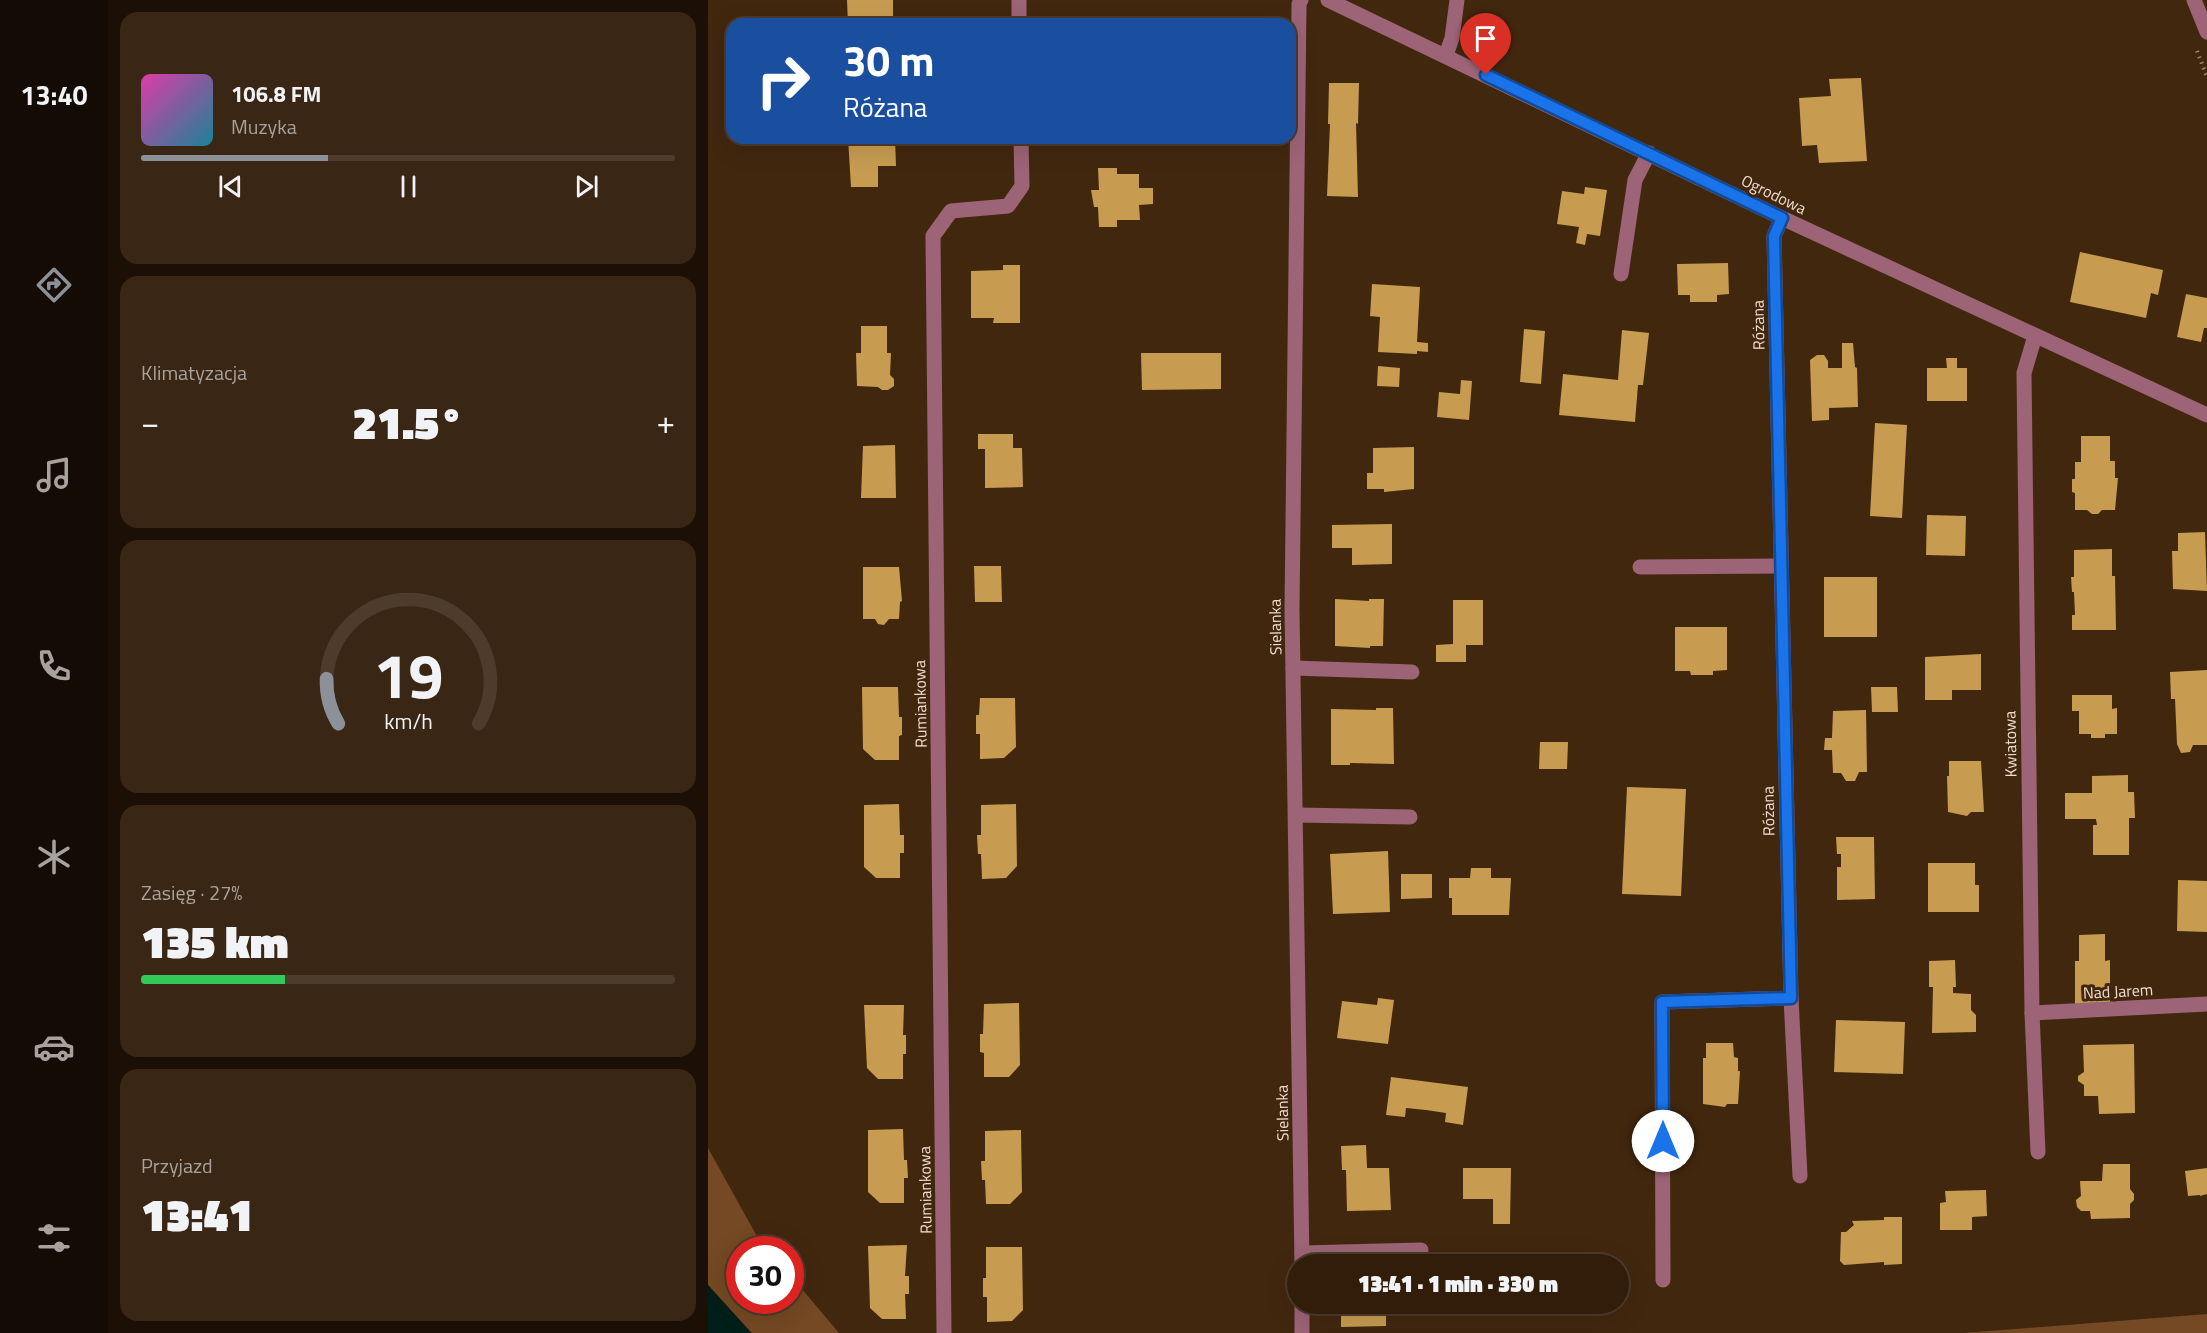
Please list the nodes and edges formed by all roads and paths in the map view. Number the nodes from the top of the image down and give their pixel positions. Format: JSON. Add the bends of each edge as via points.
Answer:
{"nodes":[{"id":1,"x":1019,"y":0,"type":"edge"},
{"id":2,"x":1301,"y":0,"type":"edge"},
{"id":3,"x":1328,"y":0,"type":"edge"},
{"id":4,"x":1457,"y":0,"type":"edge"},
{"id":5,"x":2194,"y":0,"type":"edge"},
{"id":6,"x":1019,"y":18,"type":"edge"},
{"id":7,"x":2207,"y":32,"type":"edge"},
{"id":8,"x":1446,"y":55,"type":"junction"},
{"id":9,"x":1021,"y":144,"type":"edge"},
{"id":10,"x":1649,"y":153,"type":"junction"},
{"id":11,"x":1782,"y":218,"type":"junction"},
{"id":12,"x":1621,"y":274,"type":"dead end"},
{"id":13,"x":2035,"y":336,"type":"junction"},
{"id":14,"x":2207,"y":416,"type":"edge"},
{"id":15,"x":1781,"y":566,"type":"junction"},
{"id":16,"x":1640,"y":567,"type":"dead end"},
{"id":17,"x":1293,"y":668,"type":"junction"},
{"id":18,"x":1412,"y":672,"type":"dead end"},
{"id":19,"x":1297,"y":815,"type":"junction"},
{"id":20,"x":1410,"y":817,"type":"dead end"},
{"id":21,"x":1791,"y":998,"type":"junction"},
{"id":22,"x":2207,"y":1004,"type":"edge"},
{"id":23,"x":2032,"y":1013,"type":"junction"},
{"id":24,"x":2038,"y":1152,"type":"dead end"},
{"id":25,"x":1800,"y":1176,"type":"dead end"},
{"id":26,"x":1422,"y":1250,"type":"dead end"},
{"id":27,"x":1302,"y":1254,"type":"edge"},
{"id":28,"x":1369,"y":1254,"type":"edge"},
{"id":29,"x":1663,"y":1280,"type":"dead end"},
{"id":30,"x":1302,"y":1314,"type":"edge"},
{"id":31,"x":944,"y":1333,"type":"edge"},
{"id":32,"x":1302,"y":1333,"type":"edge"}],
"edges":[{"from":1,"to":6,"type":"street"},
{"from":2,"to":17,"type":"street","name":"Sielanka"},
{"from":3,"to":8,"type":"street","name":"Ogrodowa"},
{"from":4,"to":8,"type":"street"},
{"from":5,"to":7,"type":"street"},
{"from":8,"to":10,"type":"street","name":"Ogrodowa"},
{"from":9,"to":31,"type":"street","name":"Rumiankowa","via":[[1022,186],[1008,206],[951,211],[933,236]]},
{"from":10,"to":11,"type":"street","name":"Ogrodowa"},
{"from":10,"to":12,"type":"street","via":[[1635,180]]},
{"from":11,"to":13,"type":"street","name":"Ogrodowa"},
{"from":11,"to":15,"type":"street","name":"Różana","via":[[1774,236]]},
{"from":13,"to":14,"type":"street","name":"Ogrodowa"},
{"from":13,"to":23,"type":"street","name":"Kwiatowa","via":[[2024,373]]},
{"from":15,"to":16,"type":"street"},
{"from":15,"to":21,"type":"street","name":"Różana"},
{"from":17,"to":18,"type":"street"},
{"from":17,"to":19,"type":"street","name":"Sielanka"},
{"from":19,"to":20,"type":"street"},
{"from":19,"to":27,"type":"street","name":"Sielanka"},
{"from":21,"to":25,"type":"street","name":"Różana"},
{"from":21,"to":29,"type":"street","via":[[1662,1002]]},
{"from":22,"to":23,"type":"street","name":"Nad Jarem"},
{"from":23,"to":24,"type":"street","name":"Kwiatowa"},
{"from":26,"to":28,"type":"street","name":"Sielanka"},
{"from":30,"to":32,"type":"street"}]}
